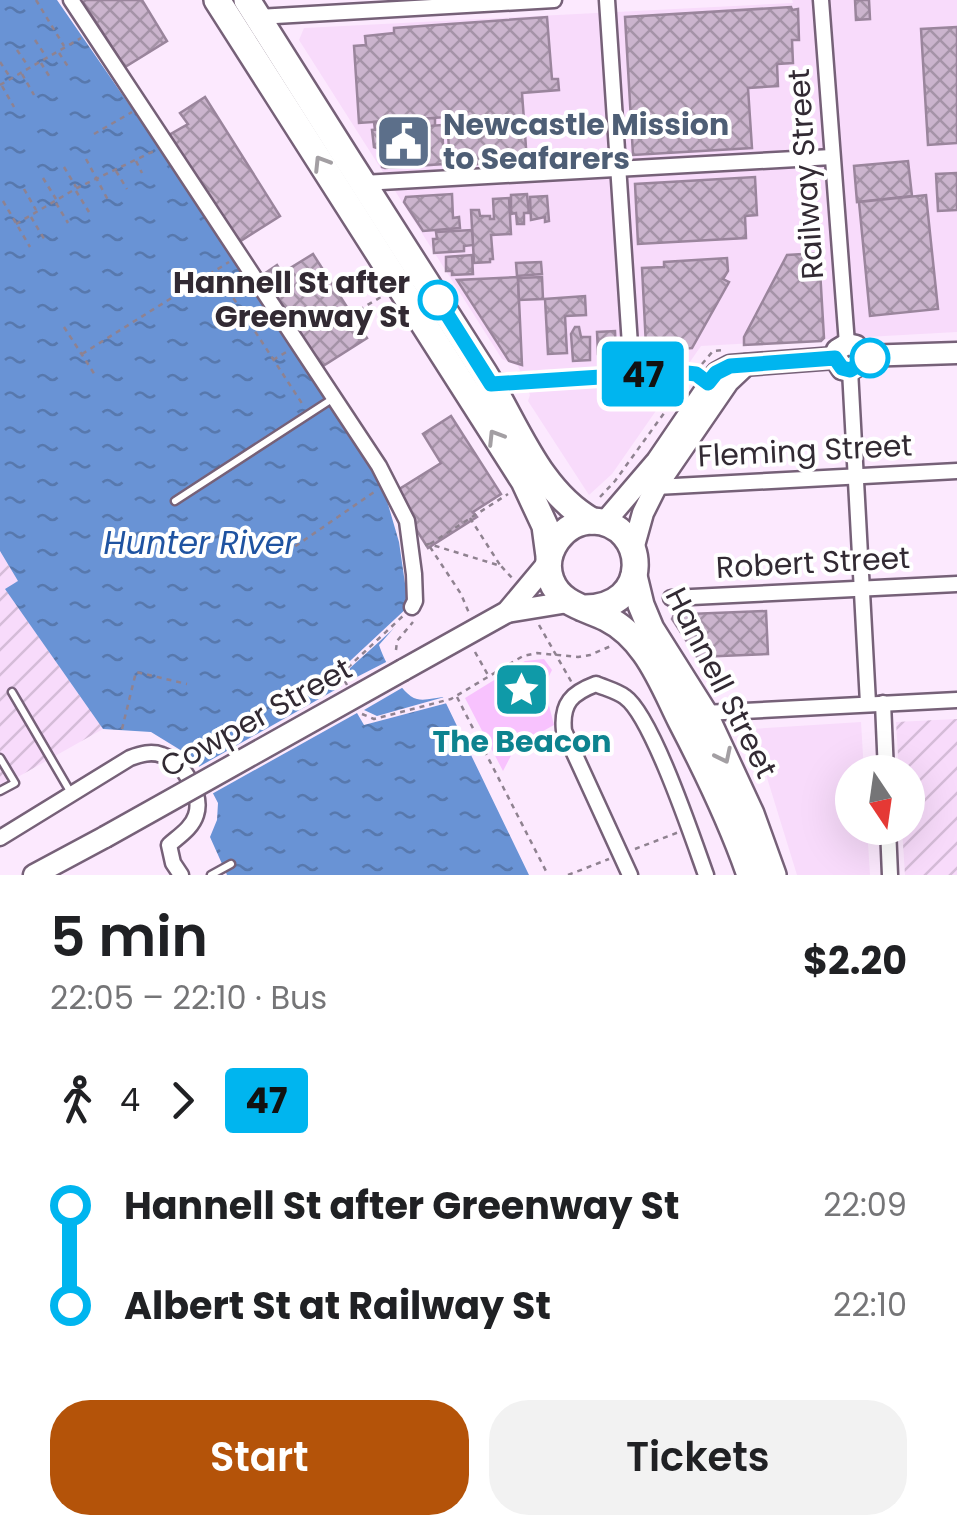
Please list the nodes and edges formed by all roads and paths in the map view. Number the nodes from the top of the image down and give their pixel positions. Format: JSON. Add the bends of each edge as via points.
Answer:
{"nodes":[{"id":1,"x":36,"y":0,"type":"edge"},
{"id":2,"x":71,"y":0,"type":"edge"},
{"id":3,"x":217,"y":0,"type":"edge"},
{"id":4,"x":554,"y":0,"type":"edge"},
{"id":5,"x":607,"y":0,"type":"edge"},
{"id":6,"x":821,"y":0,"type":"edge"},
{"id":7,"x":510,"y":1,"type":"edge"},
{"id":8,"x":252,"y":8,"type":"edge"},
{"id":9,"x":82,"y":37,"type":"dead end"},
{"id":10,"x":35,"y":40,"type":"dead end"},
{"id":11,"x":64,"y":47,"type":"junction"},
{"id":12,"x":17,"y":50,"type":"dead end"},
{"id":13,"x":58,"y":51,"type":"junction"},
{"id":14,"x":46,"y":58,"type":"junction"},
{"id":15,"x":0,"y":62,"type":"edge"},
{"id":16,"x":40,"y":62,"type":"junction"},
{"id":17,"x":29,"y":68,"type":"junction"},
{"id":18,"x":68,"y":68,"type":"dead end"},
{"id":19,"x":21,"y":72,"type":"junction"},
{"id":20,"x":11,"y":78,"type":"junction"},
{"id":21,"x":50,"y":79,"type":"dead end"},
{"id":22,"x":0,"y":84,"type":"edge"},
{"id":23,"x":34,"y":95,"type":"dead end"},
{"id":24,"x":142,"y":106,"type":"junction"},
{"id":25,"x":14,"y":107,"type":"dead end"},
{"id":26,"x":94,"y":134,"type":"dead end"},
{"id":27,"x":158,"y":149,"type":"dead end"},
{"id":28,"x":832,"y":157,"type":"junction"},
{"id":29,"x":86,"y":159,"type":"dead end"},
{"id":30,"x":136,"y":160,"type":"junction"},
{"id":31,"x":64,"y":166,"type":"dead end"},
{"id":32,"x":115,"y":169,"type":"junction"},
{"id":33,"x":619,"y":169,"type":"junction"},
{"id":34,"x":142,"y":173,"type":"dead end"},
{"id":35,"x":43,"y":178,"type":"dead end"},
{"id":36,"x":96,"y":179,"type":"junction"},
{"id":37,"x":364,"y":183,"type":"junction"},
{"id":38,"x":76,"y":189,"type":"junction"},
{"id":39,"x":24,"y":190,"type":"dead end"},
{"id":40,"x":127,"y":190,"type":"dead end"},
{"id":41,"x":108,"y":200,"type":"dead end"},
{"id":42,"x":56,"y":201,"type":"junction"},
{"id":43,"x":3,"y":202,"type":"dead end"},
{"id":44,"x":37,"y":212,"type":"junction"},
{"id":45,"x":89,"y":212,"type":"dead end"},
{"id":46,"x":30,"y":216,"type":"junction"},
{"id":47,"x":68,"y":223,"type":"dead end"},
{"id":48,"x":16,"y":224,"type":"junction"},
{"id":49,"x":46,"y":242,"type":"dead end"},
{"id":50,"x":30,"y":247,"type":"dead end"},
{"id":51,"x":235,"y":258,"type":"dead end"},
{"id":52,"x":216,"y":270,"type":"junction"},
{"id":53,"x":384,"y":295,"type":"dead end"},
{"id":54,"x":359,"y":310,"type":"dead end"},
{"id":55,"x":64,"y":326,"type":"dead end"},
{"id":56,"x":293,"y":348,"type":"dead end"},
{"id":57,"x":714,"y":350,"type":"dead end"},
{"id":58,"x":957,"y":353,"type":"edge"},
{"id":59,"x":82,"y":354,"type":"junction"},
{"id":60,"x":849,"y":357,"type":"junction"},
{"id":61,"x":273,"y":360,"type":"junction"},
{"id":62,"x":748,"y":364,"type":"junction"},
{"id":63,"x":705,"y":374,"type":"junction"},
{"id":64,"x":95,"y":375,"type":"dead end"},
{"id":65,"x":632,"y":375,"type":"junction"},
{"id":66,"x":491,"y":384,"type":"junction"},
{"id":67,"x":686,"y":388,"type":"dead end"},
{"id":68,"x":329,"y":401,"type":"dead end"},
{"id":69,"x":309,"y":414,"type":"junction"},
{"id":70,"x":957,"y":471,"type":"edge"},
{"id":71,"x":858,"y":476,"type":"junction"},
{"id":72,"x":383,"y":487,"type":"dead end"},
{"id":73,"x":656,"y":487,"type":"junction"},
{"id":74,"x":511,"y":492,"type":"dead end"},
{"id":75,"x":175,"y":501,"type":"dead end"},
{"id":76,"x":600,"y":509,"type":"junction"},
{"id":77,"x":470,"y":518,"type":"junction"},
{"id":78,"x":429,"y":544,"type":"junction"},
{"id":79,"x":633,"y":550,"type":"junction"},
{"id":80,"x":287,"y":552,"type":"dead end"},
{"id":81,"x":549,"y":560,"type":"junction"},
{"id":82,"x":501,"y":566,"type":"junction"},
{"id":83,"x":634,"y":576,"type":"junction"},
{"id":84,"x":518,"y":584,"type":"dead end"},
{"id":85,"x":957,"y":584,"type":"edge"},
{"id":86,"x":862,"y":588,"type":"junction"},
{"id":87,"x":671,"y":598,"type":"dead end"},
{"id":88,"x":413,"y":604,"type":"joint"},
{"id":89,"x":575,"y":605,"type":"junction"},
{"id":90,"x":507,"y":612,"type":"junction"},
{"id":91,"x":470,"y":614,"type":"dead end"},
{"id":92,"x":539,"y":622,"type":"dead end"},
{"id":93,"x":614,"y":643,"type":"dead end"},
{"id":94,"x":472,"y":647,"type":"dead end"},
{"id":95,"x":396,"y":650,"type":"dead end"},
{"id":96,"x":556,"y":656,"type":"junction"},
{"id":97,"x":489,"y":676,"type":"junction"},
{"id":98,"x":188,"y":684,"type":"dead end"},
{"id":99,"x":576,"y":691,"type":"junction"},
{"id":100,"x":12,"y":692,"type":"dead end"},
{"id":101,"x":457,"y":696,"type":"junction"},
{"id":102,"x":450,"y":699,"type":"dead end"},
{"id":103,"x":957,"y":700,"type":"edge"},
{"id":104,"x":876,"y":703,"type":"junction"},
{"id":105,"x":704,"y":713,"type":"junction"},
{"id":106,"x":122,"y":728,"type":"dead end"},
{"id":107,"x":884,"y":755,"type":"edge"},
{"id":108,"x":0,"y":758,"type":"edge"},
{"id":109,"x":0,"y":792,"type":"edge"},
{"id":110,"x":72,"y":794,"type":"junction"},
{"id":111,"x":0,"y":838,"type":"edge"},
{"id":112,"x":889,"y":845,"type":"edge"},
{"id":113,"x":232,"y":864,"type":"dead end"},
{"id":114,"x":34,"y":875,"type":"edge"},
{"id":115,"x":181,"y":875,"type":"edge"},
{"id":116,"x":211,"y":875,"type":"edge"},
{"id":117,"x":548,"y":875,"type":"edge"},
{"id":118,"x":630,"y":875,"type":"edge"},
{"id":119,"x":706,"y":875,"type":"edge"},
{"id":120,"x":750,"y":875,"type":"edge"},
{"id":121,"x":773,"y":875,"type":"edge"},
{"id":122,"x":890,"y":875,"type":"edge"}],
"edges":[{"from":1,"to":11,"type":"path"},
{"from":2,"to":24,"type":"street"},
{"from":81,"to":3,"type":"highway","one_way":true,"via":[[545,526],[524,482]]},
{"from":4,"to":7,"type":"street"},
{"from":5,"to":33,"type":"street"},
{"from":6,"to":28,"type":"street","name":"Railway Street"},
{"from":7,"to":8,"type":"street"},
{"from":8,"to":37,"type":"highway"},
{"from":9,"to":11,"type":"path"},
{"from":10,"to":14,"type":"path"},
{"from":11,"to":13,"type":"path"},
{"from":12,"to":17,"type":"path"},
{"from":13,"to":14,"type":"path"},
{"from":13,"to":18,"type":"path"},
{"from":14,"to":16,"type":"path"},
{"from":15,"to":20,"type":"path"},
{"from":16,"to":17,"type":"path"},
{"from":16,"to":21,"type":"path"},
{"from":17,"to":19,"type":"path"},
{"from":19,"to":20,"type":"path"},
{"from":19,"to":23,"type":"path"},
{"from":20,"to":22,"type":"path"},
{"from":22,"to":25,"type":"path"},
{"from":24,"to":26,"type":"path"},
{"from":24,"to":88,"type":"street","via":[[379,466],[407,521]]},
{"from":27,"to":30,"type":"path"},
{"from":28,"to":33,"type":"street"},
{"from":28,"to":60,"type":"street","name":"Railway Street"},
{"from":29,"to":36,"type":"path"},
{"from":30,"to":32,"type":"path"},
{"from":30,"to":34,"type":"path"},
{"from":31,"to":38,"type":"path"},
{"from":32,"to":36,"type":"path"},
{"from":32,"to":40,"type":"path"},
{"from":33,"to":37,"type":"street"},
{"from":33,"to":65,"type":"street"},
{"from":35,"to":42,"type":"path"},
{"from":36,"to":38,"type":"path"},
{"from":36,"to":41,"type":"path"},
{"from":37,"to":66,"type":"highway"},
{"from":38,"to":42,"type":"path"},
{"from":38,"to":45,"type":"path"},
{"from":39,"to":44,"type":"path"},
{"from":42,"to":44,"type":"path"},
{"from":42,"to":47,"type":"path"},
{"from":43,"to":48,"type":"path"},
{"from":44,"to":46,"type":"path"},
{"from":46,"to":48,"type":"path"},
{"from":46,"to":49,"type":"path"},
{"from":48,"to":50,"type":"path"},
{"from":51,"to":52,"type":"path"},
{"from":52,"to":59,"type":"path"},
{"from":52,"to":61,"type":"path"},
{"from":53,"to":54,"type":"path"},
{"from":55,"to":59,"type":"path"},
{"from":56,"to":61,"type":"path"},
{"from":57,"to":63,"type":"path"},
{"from":58,"to":60,"type":"main road"},
{"from":59,"to":64,"type":"path"},
{"from":60,"to":62,"type":"main road"},
{"from":60,"to":71,"type":"street","name":"Railway Street"},
{"from":61,"to":69,"type":"path"},
{"from":62,"to":63,"type":"main road"},
{"from":62,"to":73,"type":"main road","via":[[728,382]]},
{"from":63,"to":65,"type":"street"},
{"from":63,"to":76,"type":"main road","via":[[657,461]]},
{"from":65,"to":66,"type":"street"},
{"from":66,"to":76,"type":"highway","via":[[554,492],[570,507]]},
{"from":67,"to":76,"type":"path"},
{"from":68,"to":69,"type":"lane"},
{"from":69,"to":75,"type":"lane"},
{"from":70,"to":71,"type":"street","name":"Fleming Street"},
{"from":71,"to":73,"type":"street","name":"Fleming Street"},
{"from":71,"to":86,"type":"street","name":"Railway Street"},
{"from":72,"to":80,"type":"path"},
{"from":73,"to":79,"type":"main road"},
{"from":74,"to":77,"type":"path"},
{"from":76,"to":79,"type":"highway"},
{"from":76,"to":81,"type":"highway","via":[[566,530]]},
{"from":77,"to":78,"type":"path"},
{"from":77,"to":82,"type":"path"},
{"from":78,"to":82,"type":"path"},
{"from":78,"to":91,"type":"path"},
{"from":79,"to":83,"type":"highway"},
{"from":81,"to":89,"type":"highway","via":[[557,592]]},
{"from":81,"to":90,"type":"main road","name":"Cowper Street"},
{"from":82,"to":84,"type":"path"},
{"from":83,"to":89,"type":"highway","via":[[615,603]]},
{"from":83,"to":105,"type":"highway","name":"Hannell Street","via":[[651,629]]},
{"from":85,"to":86,"type":"street","name":"Robert Street"},
{"from":86,"to":87,"type":"street","name":"Robert Street"},
{"from":86,"to":104,"type":"street","name":"Railway Street"},
{"from":88,"to":95,"type":"path","via":[[411,626]]},
{"from":89,"to":90,"type":"main road","name":"Cowper Street"},
{"from":89,"to":120,"type":"highway","name":"Hannell Street","via":[[608,620],[646,654]]},
{"from":90,"to":114,"type":"main road","name":"Cowper Street","bridge":true},
{"from":92,"to":96,"type":"path"},
{"from":93,"to":96,"type":"path","via":[[590,654]]},
{"from":94,"to":97,"type":"path"},
{"from":96,"to":97,"type":"path","via":[[522,656]]},
{"from":96,"to":99,"type":"path"},
{"from":97,"to":101,"type":"path"},
{"from":98,"to":106,"type":"path","via":[[136,672]]},
{"from":99,"to":118,"type":"street","via":[[564,731]]},
{"from":99,"to":119,"type":"street","via":[[596,684],[626,697],[647,727]]},
{"from":100,"to":110,"type":"lane"},
{"from":101,"to":102,"type":"path"},
{"from":101,"to":117,"type":"path"},
{"from":103,"to":104,"type":"street"},
{"from":104,"to":105,"type":"street"},
{"from":104,"to":107,"type":"street","name":"Railway Street"},
{"from":105,"to":121,"type":"highway","name":"Hannell Street","one_way":true},
{"from":108,"to":109,"type":"lane","via":[[15,783]]},
{"from":110,"to":111,"type":"street"},
{"from":110,"to":115,"type":"street","via":[[130,758],[148,752],[172,760],[198,801],[195,820],[169,845]]},
{"from":112,"to":122,"type":"street"},
{"from":113,"to":116,"type":"lane"}]}
